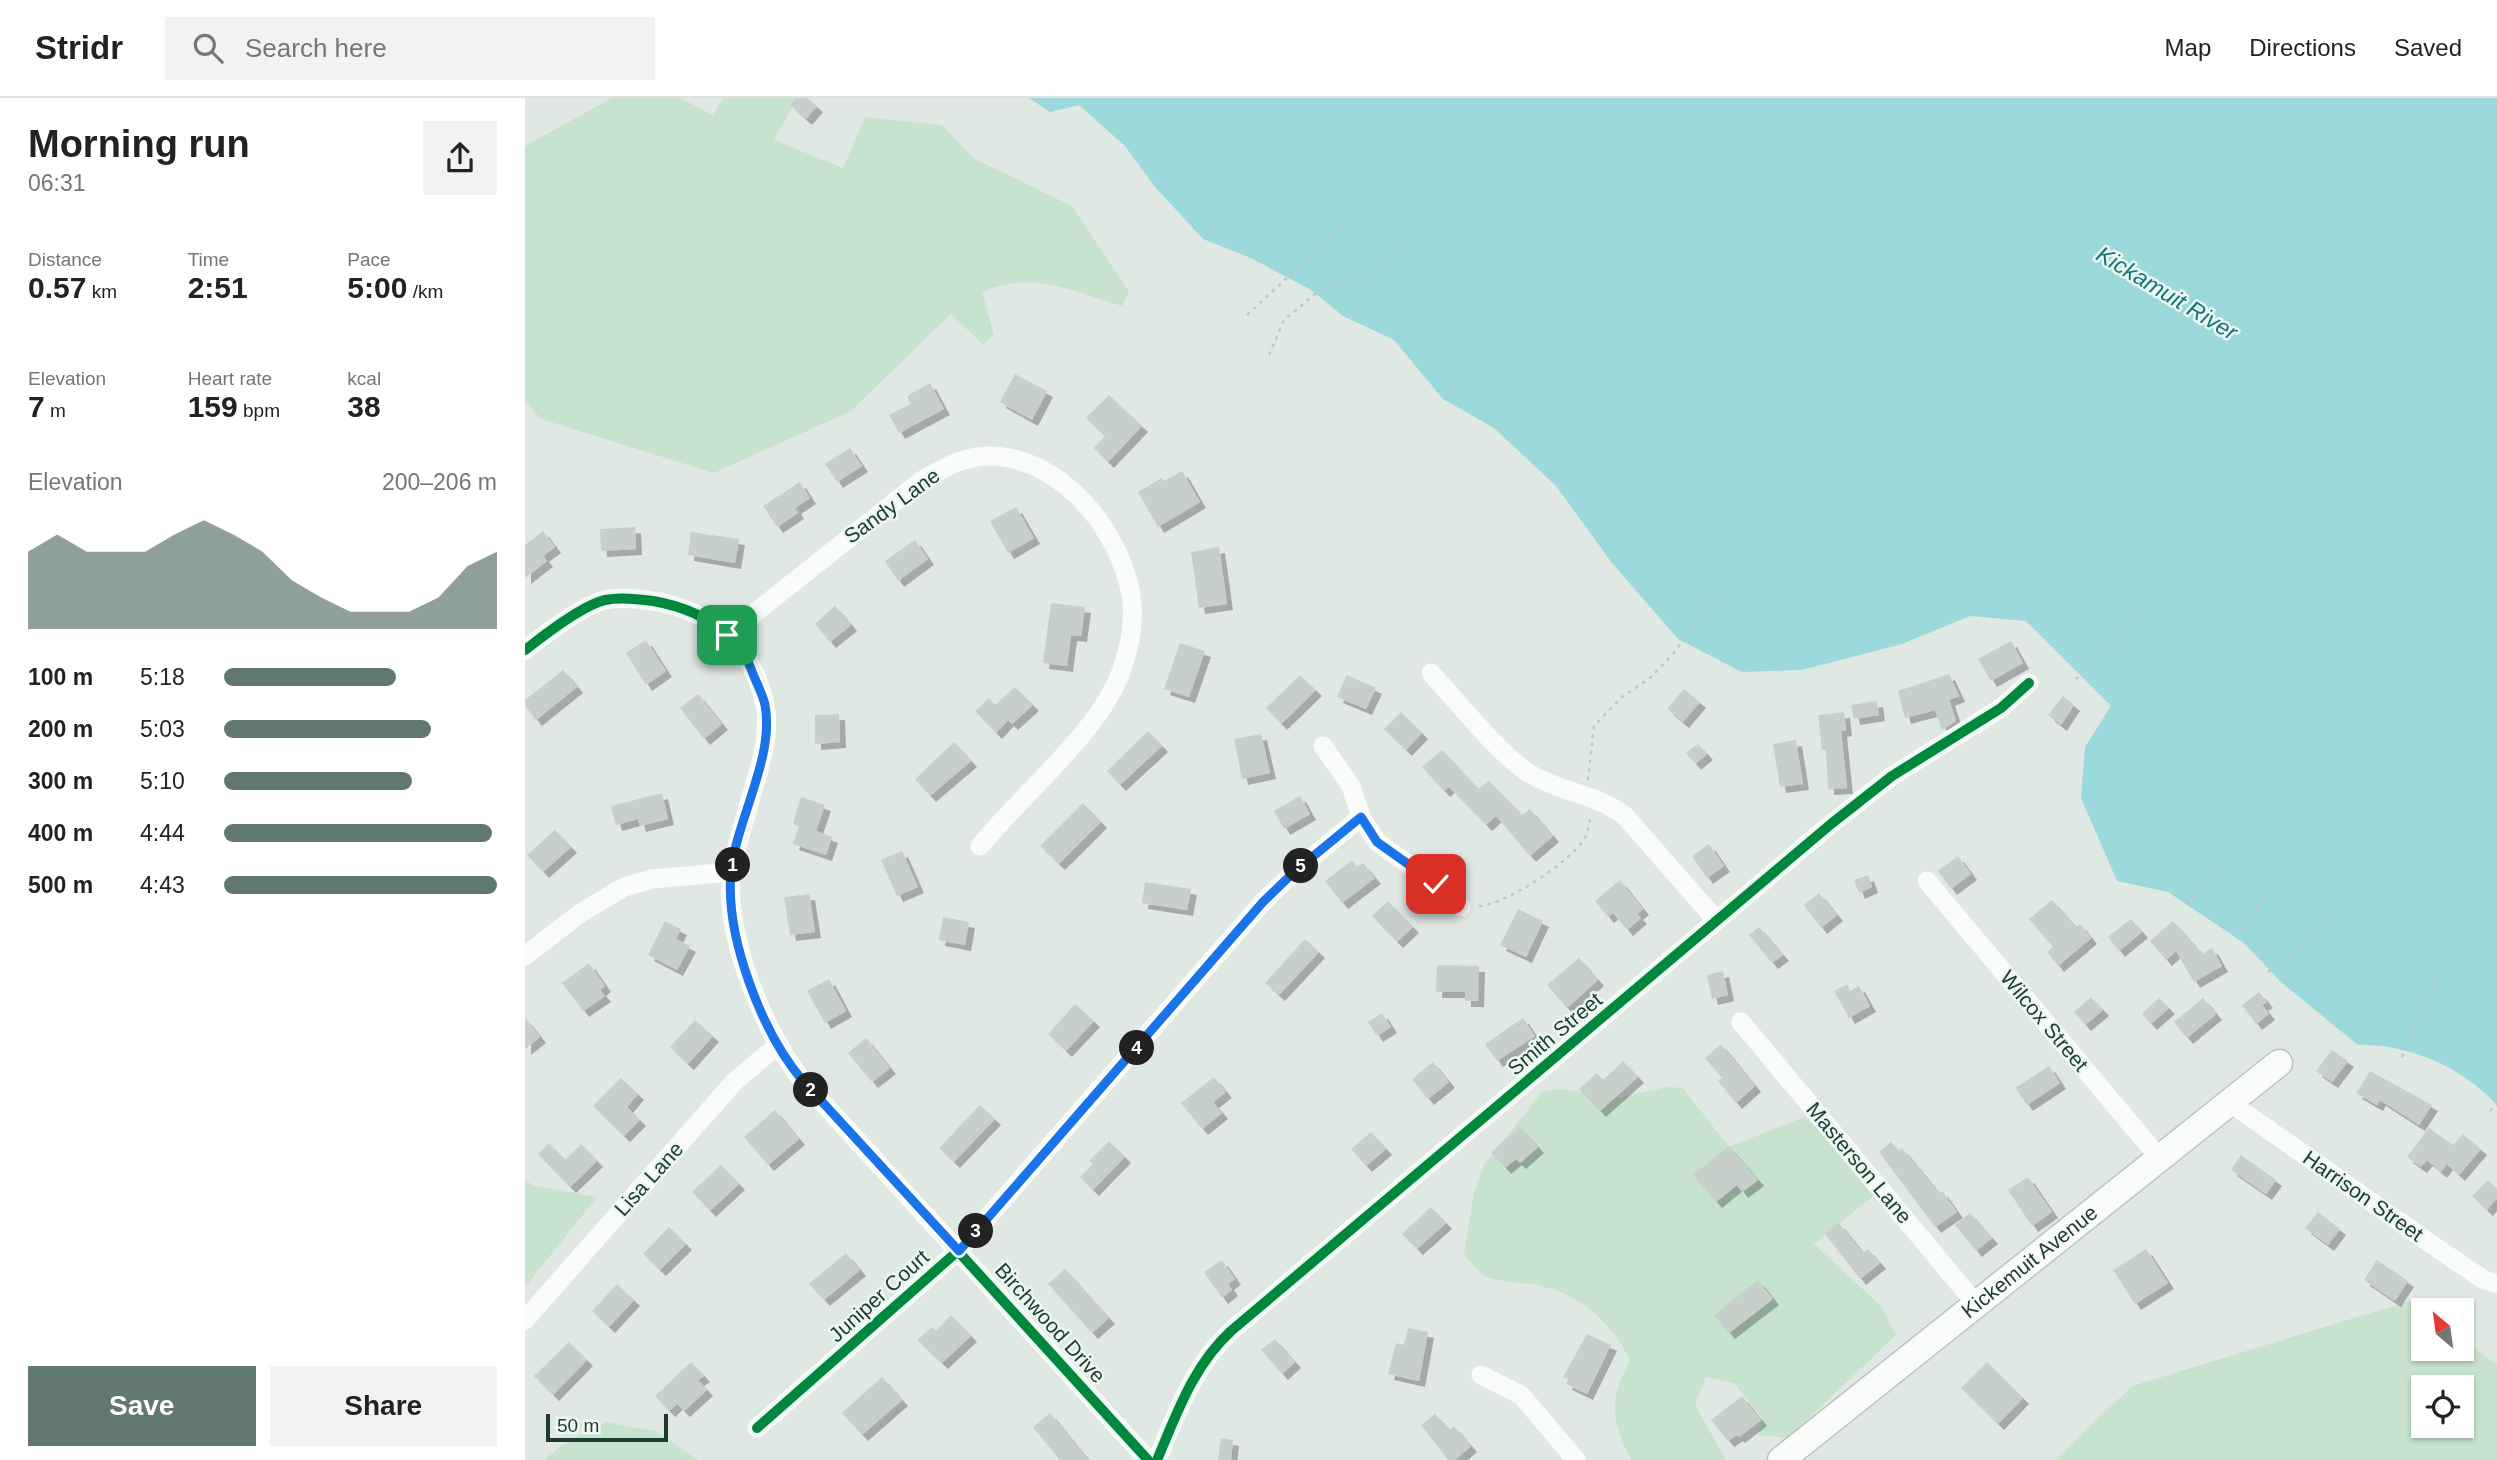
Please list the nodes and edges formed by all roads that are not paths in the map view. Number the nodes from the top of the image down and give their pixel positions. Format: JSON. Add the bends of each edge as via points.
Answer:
{"nodes":[{"id":1,"x":727,"y":635,"type":"junction"},
{"id":2,"x":525,"y":650,"type":"edge"},
{"id":3,"x":1431,"y":673,"type":"dead end"},
{"id":4,"x":2029,"y":683,"type":"dead end"},
{"id":5,"x":1323,"y":746,"type":"dead end"},
{"id":6,"x":1361,"y":817,"type":"junction"},
{"id":7,"x":981,"y":846,"type":"dead end"},
{"id":8,"x":731,"y":872,"type":"junction"},
{"id":9,"x":1927,"y":881,"type":"dead end"},
{"id":10,"x":1461,"y":907,"type":"dead end"},
{"id":11,"x":1716,"y":920,"type":"junction"},
{"id":12,"x":525,"y":956,"type":"edge"},
{"id":13,"x":1741,"y":1022,"type":"dead end"},
{"id":14,"x":779,"y":1044,"type":"junction"},
{"id":15,"x":2279,"y":1063,"type":"dead end"},
{"id":16,"x":2232,"y":1104,"type":"junction"},
{"id":17,"x":2161,"y":1160,"type":"junction"},
{"id":18,"x":959,"y":1251,"type":"junction"},
{"id":19,"x":2497,"y":1284,"type":"edge"},
{"id":20,"x":1976,"y":1304,"type":"junction"},
{"id":21,"x":525,"y":1320,"type":"edge"},
{"id":22,"x":1481,"y":1375,"type":"dead end"},
{"id":23,"x":757,"y":1428,"type":"dead end"},
{"id":24,"x":1148,"y":1460,"type":"edge"},
{"id":25,"x":1157,"y":1460,"type":"edge"},
{"id":26,"x":1576,"y":1460,"type":"edge"},
{"id":27,"x":1781,"y":1460,"type":"edge"}],
"edges":[{"from":1,"to":2,"type":"street","name":"Birchwood Drive","via":[[683,607],[648,600],[605,600],[574,614]]},
{"from":1,"to":7,"type":"street","name":"Sandy Lane","via":[[921,481],[955,462],[987,456],[1013,459],[1072,490],[1094,515],[1119,557],[1132,604],[1128,652],[1115,687],[1089,727]]},
{"from":1,"to":8,"type":"street","name":"Birchwood Drive","via":[[749,664],[765,705],[764,739]]},
{"from":3,"to":11,"type":"street","via":[[1528,773],[1625,816]]},
{"from":4,"to":11,"type":"street","name":"Smith Street","via":[[2001,708],[1866,795]]},
{"from":5,"to":6,"type":"street","via":[[1351,786]]},
{"from":6,"to":10,"type":"street","via":[[1377,842]]},
{"from":6,"to":18,"type":"street","name":"Juniper Court","via":[[1263,902]]},
{"from":8,"to":12,"type":"street","via":[[652,879],[624,887],[579,914]]},
{"from":8,"to":14,"type":"street","name":"Birchwood Drive","via":[[740,948],[767,1026]]},
{"from":9,"to":17,"type":"street","name":"Wilcox Street"},
{"from":11,"to":25,"type":"street","name":"Smith Street","via":[[1214,1347],[1194,1374]]},
{"from":13,"to":20,"type":"street","name":"Masterson Lane"},
{"from":14,"to":18,"type":"street","name":"Birchwood Drive","via":[[787,1063]]},
{"from":14,"to":21,"type":"street","name":"Lisa Lane","via":[[734,1082]]},
{"from":15,"to":16,"type":"street","name":"Kickemuit Avenue"},
{"from":16,"to":17,"type":"street","name":"Kickemuit Avenue"},
{"from":16,"to":19,"type":"street","name":"Harrison Street","via":[[2484,1280]]},
{"from":17,"to":20,"type":"street","name":"Kickemuit Avenue"},
{"from":18,"to":23,"type":"street","name":"Juniper Court"},
{"from":18,"to":24,"type":"street","name":"Birchwood Drive"},
{"from":20,"to":27,"type":"street","name":"Kickemuit Avenue"},
{"from":22,"to":26,"type":"street","via":[[1521,1395]]}]}
